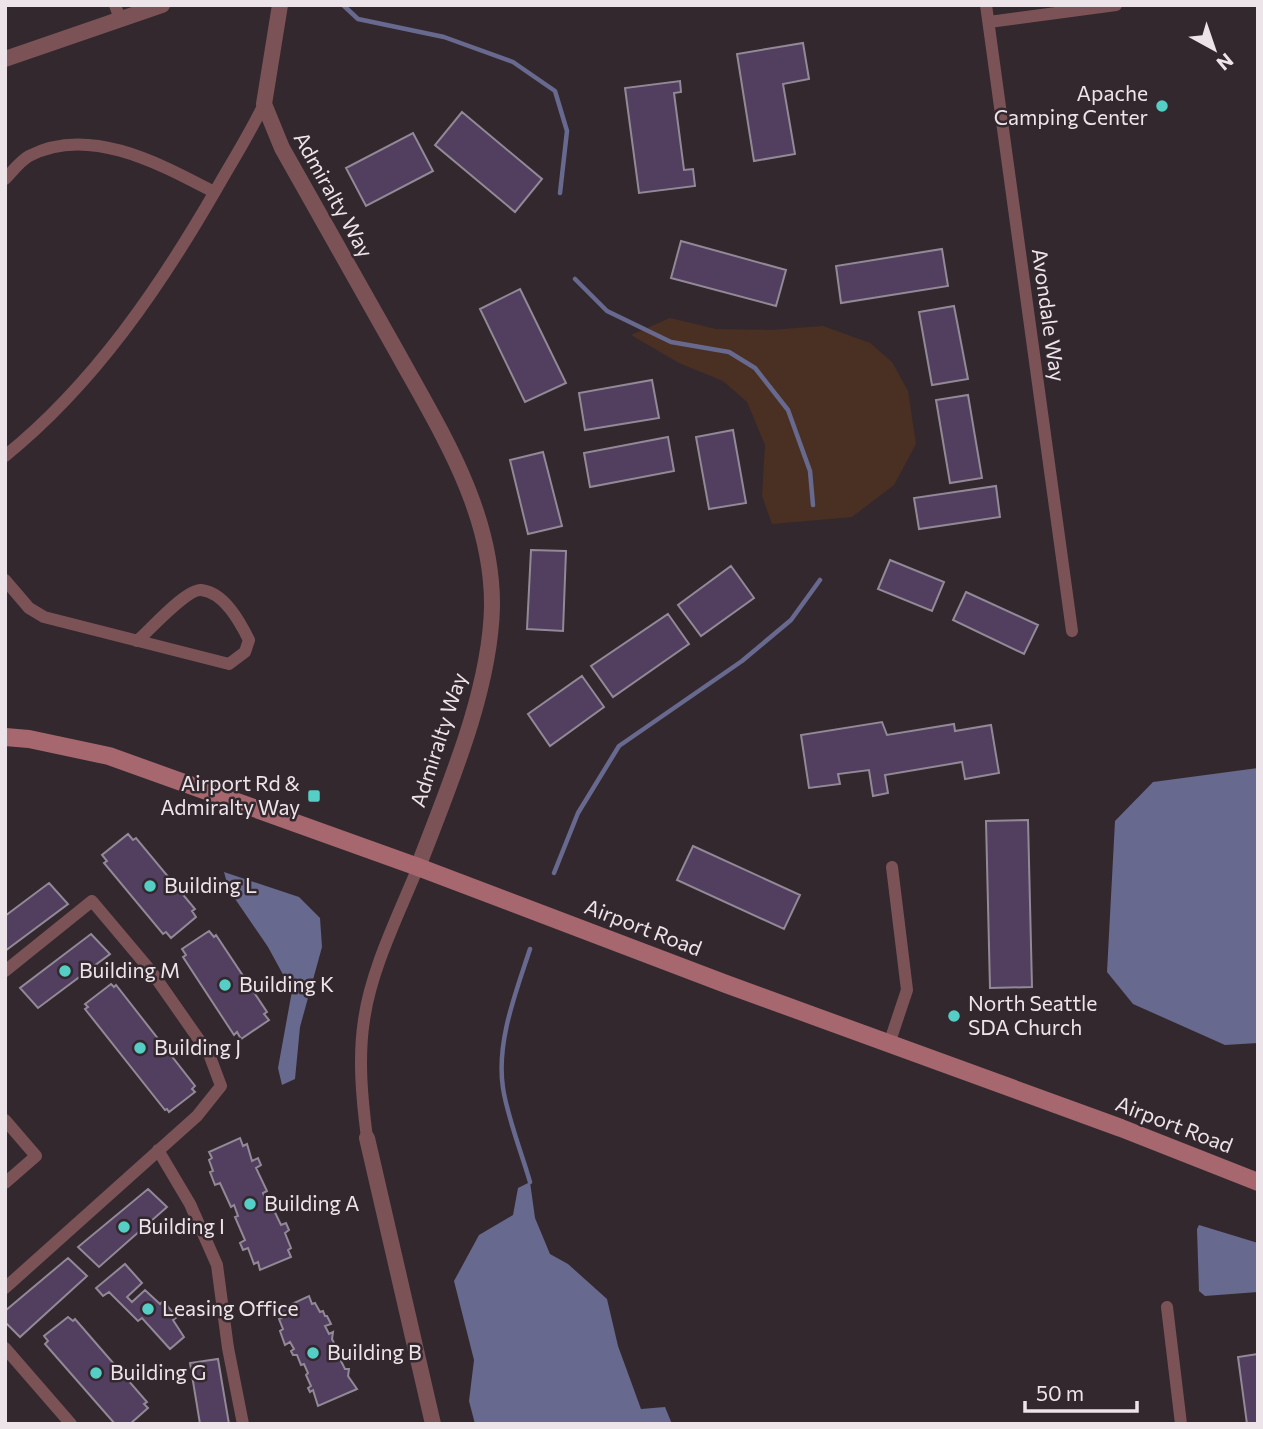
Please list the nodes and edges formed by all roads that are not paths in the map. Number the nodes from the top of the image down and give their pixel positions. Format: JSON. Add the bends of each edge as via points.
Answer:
{"nodes":[{"id":1,"x":162,"y":5,"type":"edge"},
{"id":2,"x":280,"y":5,"type":"edge"},
{"id":3,"x":986,"y":5,"type":"edge"},
{"id":4,"x":1116,"y":5,"type":"edge"},
{"id":5,"x":117,"y":12,"type":"edge"},
{"id":6,"x":989,"y":22,"type":"junction"},
{"id":7,"x":5,"y":59,"type":"edge"},
{"id":8,"x":264,"y":104,"type":"junction"},
{"id":9,"x":5,"y":179,"type":"edge"},
{"id":10,"x":214,"y":192,"type":"junction"},
{"id":11,"x":5,"y":456,"type":"edge"},
{"id":12,"x":5,"y":580,"type":"edge"},
{"id":13,"x":1072,"y":631,"type":"dead end"},
{"id":14,"x":137,"y":641,"type":"junction"},
{"id":15,"x":5,"y":737,"type":"edge"},
{"id":16,"x":418,"y":867,"type":"junction"},
{"id":17,"x":892,"y":867,"type":"dead end"},
{"id":18,"x":5,"y":971,"type":"edge"},
{"id":19,"x":889,"y":1044,"type":"junction"},
{"id":20,"x":5,"y":1120,"type":"edge"},
{"id":21,"x":367,"y":1138,"type":"joint"},
{"id":22,"x":158,"y":1150,"type":"junction"},
{"id":23,"x":1258,"y":1182,"type":"edge"},
{"id":24,"x":5,"y":1183,"type":"edge"},
{"id":25,"x":5,"y":1288,"type":"edge"},
{"id":26,"x":1167,"y":1307,"type":"dead end"},
{"id":27,"x":5,"y":1348,"type":"edge"},
{"id":28,"x":71,"y":1424,"type":"edge"},
{"id":29,"x":243,"y":1424,"type":"edge"},
{"id":30,"x":433,"y":1424,"type":"edge"},
{"id":31,"x":1181,"y":1424,"type":"edge"}],
"edges":[{"from":1,"to":5,"type":"street"},
{"from":2,"to":8,"type":"street"},
{"from":3,"to":6,"type":"street","name":"Avondale Way"},
{"from":4,"to":6,"type":"street"},
{"from":5,"to":7,"type":"street"},
{"from":6,"to":13,"type":"street","name":"Avondale Way"},
{"from":8,"to":10,"type":"street"},
{"from":8,"to":16,"type":"street","name":"Admiralty Way","via":[[282,148],[455,458],[482,528],[492,608],[489,645],[454,770]]},
{"from":9,"to":10,"type":"street","via":[[27,157],[45,150],[94,146],[164,166]]},
{"from":10,"to":11,"type":"street","via":[[187,241],[126,329],[77,388]]},
{"from":12,"to":14,"type":"street","via":[[29,608],[44,617]]},
{"from":14,"to":14,"type":"street","via":[[229,664],[246,652],[249,640],[239,620],[216,596],[200,590],[188,594]]},
{"from":15,"to":16,"type":"main road","name":"Airport Road","via":[[109,756]]},
{"from":16,"to":19,"type":"main road","name":"Airport Road"},
{"from":16,"to":21,"type":"street","name":"Admiralty Way","via":[[376,973],[364,1018],[362,1083]]},
{"from":17,"to":19,"type":"street","via":[[907,990]]},
{"from":18,"to":22,"type":"street","via":[[92,901],[151,971],[209,1054],[221,1086],[197,1116]]},
{"from":19,"to":23,"type":"main road","name":"Airport Road"},
{"from":20,"to":24,"type":"street","via":[[36,1157]]},
{"from":21,"to":30,"type":"street","name":"Admiralty Way"},
{"from":22,"to":25,"type":"street"},
{"from":22,"to":29,"type":"street","via":[[190,1204],[217,1265]]},
{"from":26,"to":31,"type":"street"},
{"from":27,"to":28,"type":"street"}]}
